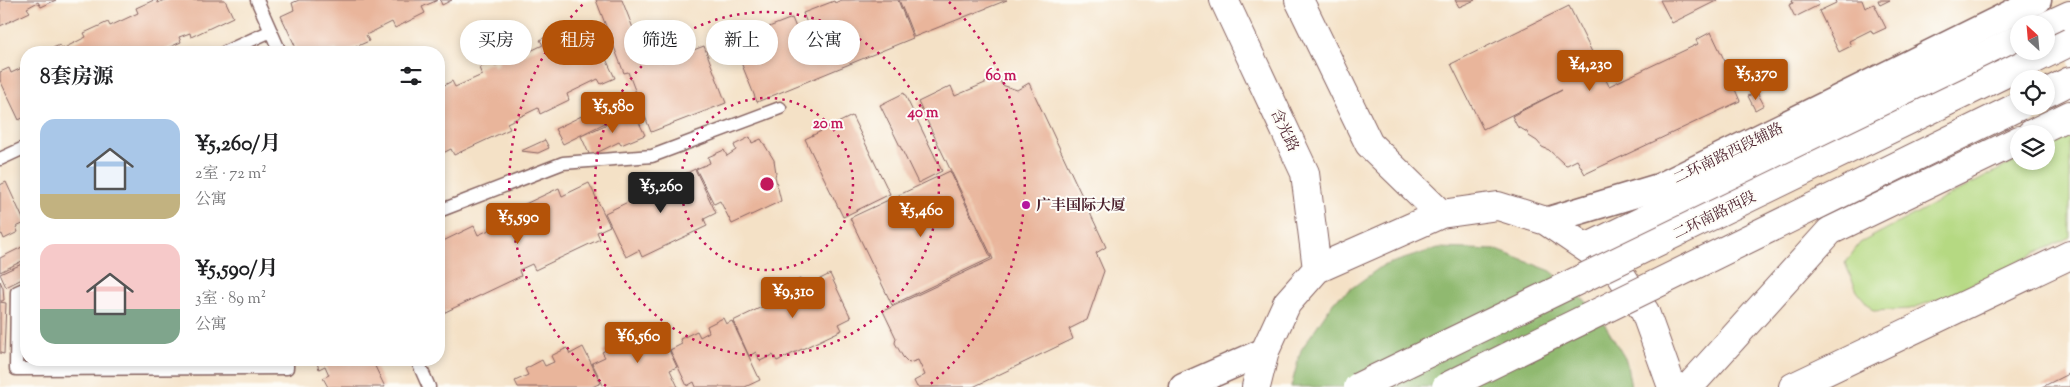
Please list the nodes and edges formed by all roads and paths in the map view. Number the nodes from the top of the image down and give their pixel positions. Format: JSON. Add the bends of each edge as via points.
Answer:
{"nodes":[{"id":1,"x":257,"y":0,"type":"edge"},
{"id":2,"x":1224,"y":0,"type":"edge"},
{"id":3,"x":1299,"y":0,"type":"edge"},
{"id":4,"x":2038,"y":0,"type":"edge"},
{"id":5,"x":2070,"y":14,"type":"edge"},
{"id":6,"x":2055,"y":22,"type":"edge"},
{"id":7,"x":271,"y":31,"type":"junction"},
{"id":8,"x":2070,"y":42,"type":"edge"},
{"id":9,"x":2010,"y":43,"type":"edge"},
{"id":10,"x":239,"y":46,"type":"edge"},
{"id":11,"x":277,"y":46,"type":"edge"},
{"id":12,"x":2070,"y":81,"type":"edge"},
{"id":13,"x":2055,"y":88,"type":"edge"},
{"id":14,"x":780,"y":108,"type":"dead end"},
{"id":15,"x":2010,"y":110,"type":"edge"},
{"id":16,"x":2070,"y":115,"type":"edge"},
{"id":17,"x":2049,"y":125,"type":"edge"},
{"id":18,"x":2010,"y":144,"type":"edge"},
{"id":19,"x":20,"y":149,"type":"edge"},
{"id":20,"x":0,"y":159,"type":"edge"},
{"id":21,"x":445,"y":209,"type":"edge"},
{"id":22,"x":1441,"y":214,"type":"junction"},
{"id":23,"x":1546,"y":221,"type":"junction"},
{"id":24,"x":1586,"y":248,"type":"junction"},
{"id":25,"x":2070,"y":255,"type":"edge"},
{"id":26,"x":1317,"y":269,"type":"junction"},
{"id":27,"x":20,"y":291,"type":"edge"},
{"id":28,"x":1265,"y":351,"type":"junction"},
{"id":29,"x":288,"y":366,"type":"edge"},
{"id":30,"x":420,"y":366,"type":"edge"},
{"id":31,"x":429,"y":387,"type":"edge"},
{"id":32,"x":1183,"y":387,"type":"edge"},
{"id":33,"x":1256,"y":387,"type":"edge"},
{"id":34,"x":1358,"y":387,"type":"edge"},
{"id":35,"x":1446,"y":387,"type":"edge"},
{"id":36,"x":1672,"y":387,"type":"edge"},
{"id":37,"x":1689,"y":387,"type":"edge"},
{"id":38,"x":1793,"y":387,"type":"edge"}],
"edges":[{"from":1,"to":7,"type":"lane"},
{"from":2,"to":26,"type":"main road","name":"含光路","via":[[1305,173]]},
{"from":3,"to":22,"type":"main road","via":[[1369,144]]},
{"from":4,"to":23,"type":"street","name":"二环南路西段辅路","via":[[1659,187]]},
{"from":5,"to":6,"type":"main road"},
{"from":7,"to":10,"type":"lane"},
{"from":7,"to":11,"type":"lane"},
{"from":8,"to":34,"type":"main road","name":"二环南路西段","bridge":true},
{"from":9,"to":24,"type":"main road","name":"二环南路西段"},
{"from":12,"to":13,"type":"main road"},
{"from":14,"to":21,"type":"lane","via":[[652,156],[563,163]]},
{"from":15,"to":35,"type":"main road","bridge":true},
{"from":16,"to":17,"type":"main road"},
{"from":18,"to":37,"type":"main road","via":[[1830,232]]},
{"from":19,"to":20,"type":"lane"},
{"from":22,"to":23,"type":"main road","via":[[1498,206]]},
{"from":22,"to":26,"type":"main road"},
{"from":23,"to":24,"type":"main road"},
{"from":24,"to":36,"type":"main road","via":[[1617,269],[1645,312]]},
{"from":25,"to":38,"type":"main road"},
{"from":26,"to":28,"type":"main road","via":[[1286,303]]},
{"from":27,"to":29,"type":"lane","via":[[17,292],[16,369]]},
{"from":28,"to":32,"type":"street"},
{"from":28,"to":33,"type":"main road"},
{"from":30,"to":31,"type":"lane"}]}
